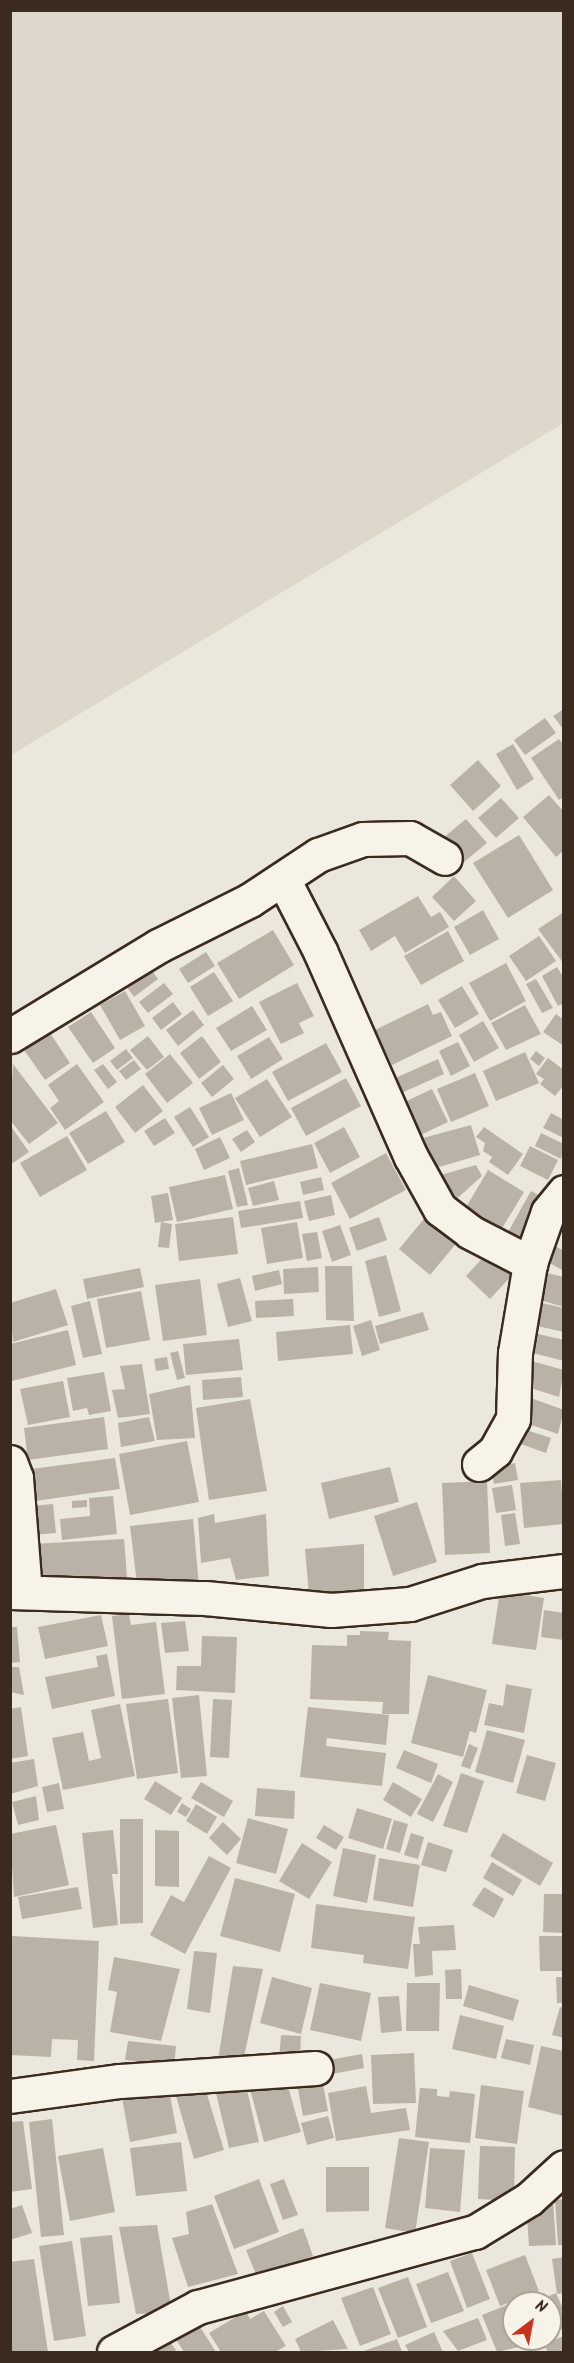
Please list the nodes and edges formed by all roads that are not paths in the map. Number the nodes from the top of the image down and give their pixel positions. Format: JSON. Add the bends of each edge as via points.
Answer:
{"nodes":[{"id":1,"x":445,"y":858,"type":"dead end"},
{"id":2,"x":283,"y":879,"type":"junction"},
{"id":3,"x":10,"y":1036,"type":"edge"},
{"id":4,"x":564,"y":1192,"type":"edge"},
{"id":5,"x":530,"y":1263,"type":"junction"},
{"id":6,"x":10,"y":1462,"type":"edge"},
{"id":7,"x":479,"y":1464,"type":"dead end"},
{"id":8,"x":564,"y":1571,"type":"edge"},
{"id":9,"x":18,"y":1592,"type":"edge"},
{"id":10,"x":316,"y":2068,"type":"dead end"},
{"id":11,"x":10,"y":2096,"type":"edge"},
{"id":12,"x":564,"y":2167,"type":"edge"},
{"id":13,"x":114,"y":2352,"type":"edge"}],
"edges":[{"from":1,"to":2,"type":"street","via":[[410,838],[363,839],[318,855]]},
{"from":2,"to":3,"type":"street","via":[[158,946]]},
{"from":2,"to":5,"type":"street","via":[[320,951],[411,1158],[440,1209],[470,1232]]},
{"from":4,"to":5,"type":"street","via":[[548,1212]]},
{"from":5,"to":7,"type":"street","via":[[514,1353],[513,1419],[495,1451]]},
{"from":6,"to":9,"type":"street","via":[[16,1478]]},
{"from":8,"to":9,"type":"street","via":[[482,1581],[410,1604],[331,1610],[205,1598]]},
{"from":10,"to":11,"type":"street","via":[[120,2081]]},
{"from":12,"to":13,"type":"street","via":[[530,2199],[475,2232],[198,2307]]}]}
